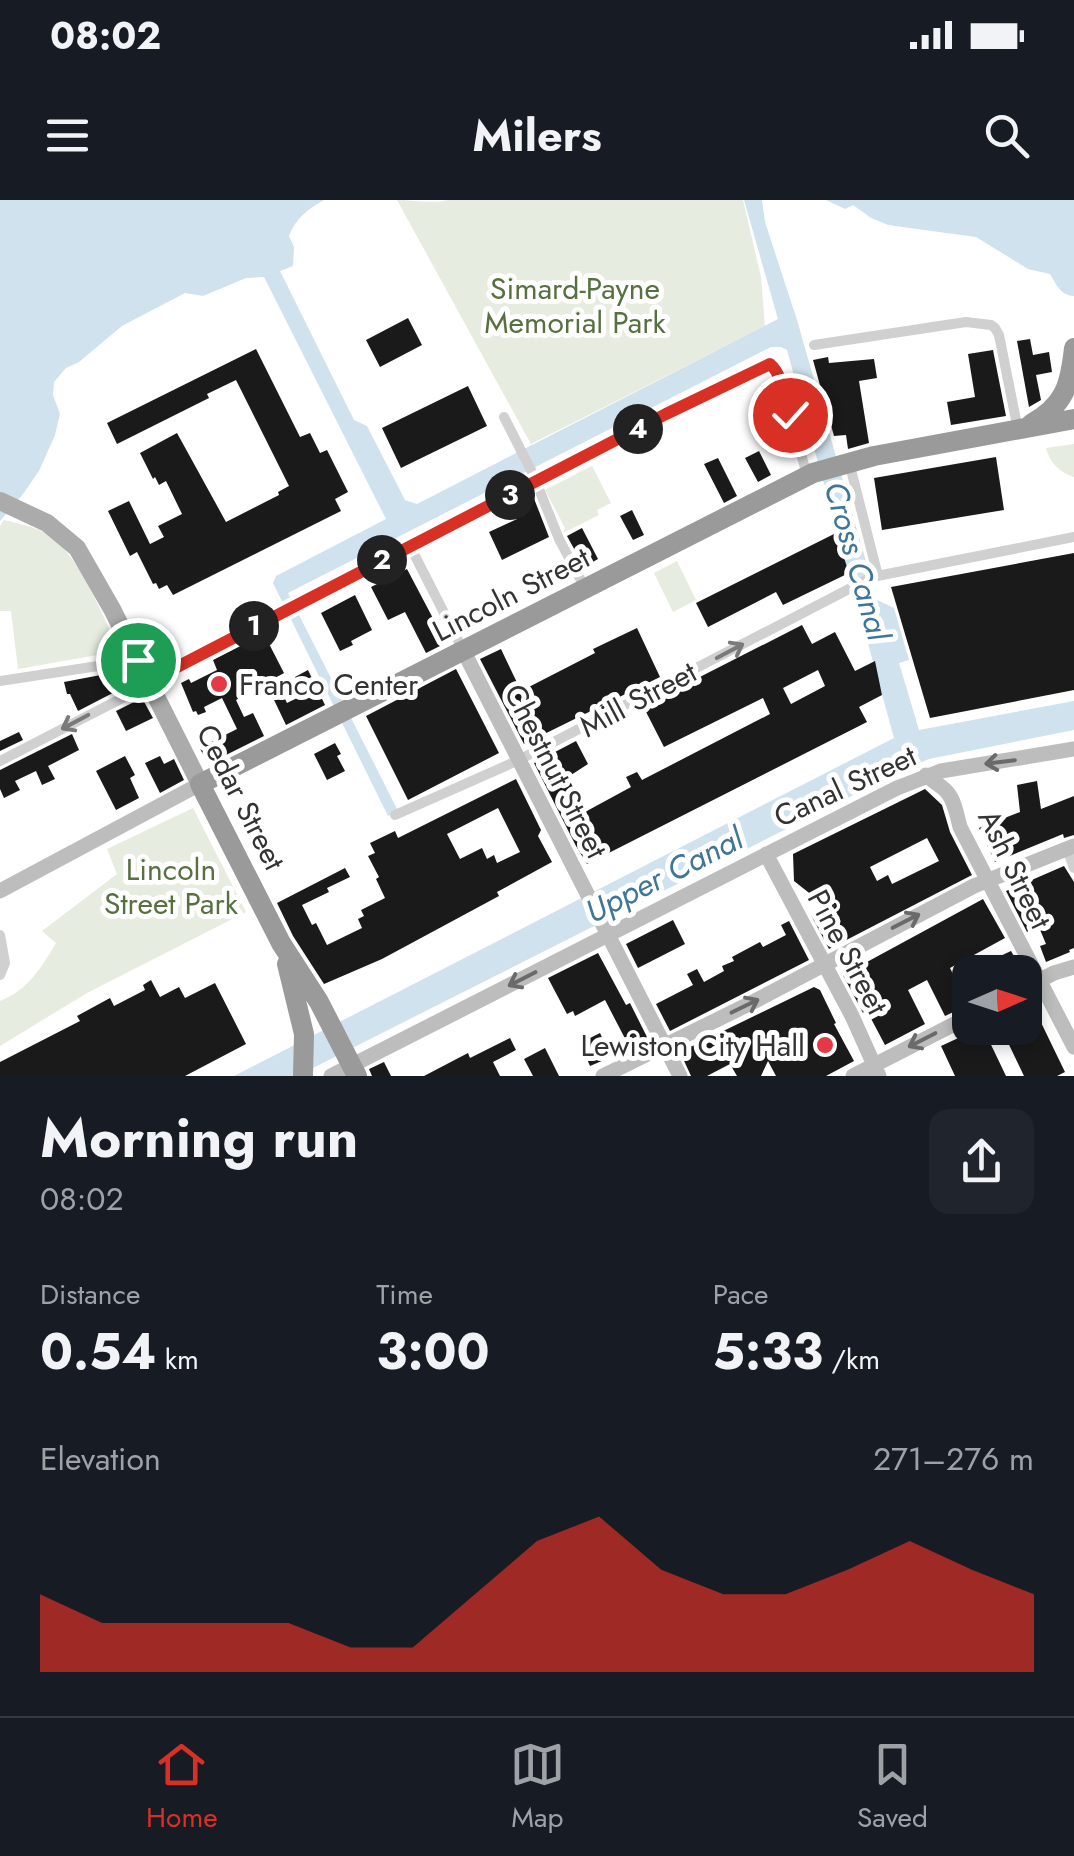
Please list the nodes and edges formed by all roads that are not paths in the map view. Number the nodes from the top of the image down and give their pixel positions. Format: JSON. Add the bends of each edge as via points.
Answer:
{"nodes":[{"id":1,"x":814,"y":345,"type":"dead end"},
{"id":2,"x":1074,"y":348,"type":"edge"},
{"id":3,"x":504,"y":417,"type":"dead end"},
{"id":4,"x":1074,"y":419,"type":"edge"},
{"id":5,"x":1018,"y":431,"type":"junction"},
{"id":6,"x":846,"y":462,"type":"junction"},
{"id":7,"x":810,"y":475,"type":"junction"},
{"id":8,"x":534,"y":478,"type":"junction"},
{"id":9,"x":0,"y":502,"type":"edge"},
{"id":10,"x":1074,"y":537,"type":"edge"},
{"id":11,"x":410,"y":546,"type":"junction"},
{"id":12,"x":875,"y":576,"type":"junction"},
{"id":13,"x":586,"y":590,"type":"junction"},
{"id":14,"x":464,"y":652,"type":"junction"},
{"id":15,"x":138,"y":660,"type":"junction"},
{"id":16,"x":0,"y":681,"type":"edge"},
{"id":17,"x":148,"y":682,"type":"junction"},
{"id":18,"x":1074,"y":749,"type":"edge"},
{"id":19,"x":0,"y":760,"type":"edge"},
{"id":20,"x":519,"y":760,"type":"junction"},
{"id":21,"x":926,"y":775,"type":"junction"},
{"id":22,"x":200,"y":784,"type":"junction"},
{"id":23,"x":395,"y":815,"type":"dead end"},
{"id":24,"x":766,"y":854,"type":"junction"},
{"id":25,"x":1072,"y":857,"type":"edge"},
{"id":26,"x":988,"y":880,"type":"junction"},
{"id":27,"x":0,"y":891,"type":"edge"},
{"id":28,"x":606,"y":929,"type":"junction"},
{"id":29,"x":0,"y":936,"type":"edge"},
{"id":30,"x":281,"y":942,"type":"junction"},
{"id":31,"x":1020,"y":955,"type":"edge"},
{"id":32,"x":825,"y":965,"type":"junction"},
{"id":33,"x":1074,"y":967,"type":"edge"},
{"id":34,"x":0,"y":975,"type":"edge"},
{"id":35,"x":1042,"y":980,"type":"edge"},
{"id":36,"x":1042,"y":999,"type":"edge"},
{"id":37,"x":952,"y":1026,"type":"edge"},
{"id":38,"x":664,"y":1046,"type":"junction"},
{"id":39,"x":1074,"y":1047,"type":"edge"},
{"id":40,"x":352,"y":1066,"type":"edge"},
{"id":41,"x":876,"y":1070,"type":"edge"},
{"id":42,"x":304,"y":1076,"type":"edge"},
{"id":43,"x":332,"y":1076,"type":"edge"},
{"id":44,"x":604,"y":1076,"type":"edge"},
{"id":45,"x":680,"y":1076,"type":"edge"},
{"id":46,"x":853,"y":1076,"type":"edge"}],
"edges":[{"from":1,"to":5,"type":"street","via":[[964,322],[991,325]]},
{"from":2,"to":5,"type":"highway","via":[[1063,397]]},
{"from":3,"to":8,"type":"street"},
{"from":4,"to":5,"type":"highway","name":"Lincoln Street"},
{"from":5,"to":6,"type":"highway","name":"Lincoln Street"},
{"from":6,"to":7,"type":"highway","name":"Lincoln Street"},
{"from":6,"to":12,"type":"street"},
{"from":7,"to":8,"type":"street","via":[[772,365]]},
{"from":7,"to":13,"type":"highway","name":"Lincoln Street"},
{"from":8,"to":11,"type":"street"},
{"from":8,"to":13,"type":"street"},
{"from":9,"to":15,"type":"main road","name":"Cedar Street","via":[[48,523],[77,548]]},
{"from":10,"to":12,"type":"street","name":"Mill Street"},
{"from":11,"to":14,"type":"street","name":"Chestnut Street"},
{"from":11,"to":17,"type":"street"},
{"from":20,"to":12,"type":"street","name":"Mill Street","one_way":true},
{"from":13,"to":14,"type":"highway","name":"Lincoln Street"},
{"from":14,"to":20,"type":"main road","name":"Chestnut Street"},
{"from":14,"to":22,"type":"highway","name":"Lincoln Street"},
{"from":15,"to":16,"type":"street"},
{"from":15,"to":17,"type":"main road","name":"Cedar Street"},
{"from":17,"to":19,"type":"street","one_way":true},
{"from":17,"to":22,"type":"main road","name":"Cedar Street"},
{"from":18,"to":21,"type":"main road","name":"Canal Street","one_way":true},
{"from":20,"to":23,"type":"street","name":"Mill Street"},
{"from":20,"to":28,"type":"main road","name":"Chestnut Street"},
{"from":21,"to":24,"type":"main road","name":"Canal Street"},
{"from":21,"to":26,"type":"main road","name":"Ash Street","via":[[950,795]]},
{"from":22,"to":27,"type":"main road","name":"Lincoln Street"},
{"from":22,"to":30,"type":"highway","name":"Cedar Street"},
{"from":24,"to":28,"type":"main road","name":"Canal Street"},
{"from":24,"to":32,"type":"main road","name":"Pine Street"},
{"from":25,"to":26,"type":"main road"},
{"from":26,"to":31,"type":"main road","name":"Ash Street"},
{"from":32,"to":26,"type":"main road","one_way":true},
{"from":28,"to":38,"type":"main road","name":"Chestnut Street"},
{"from":28,"to":40,"type":"main road","name":"Canal Street","one_way":true},
{"from":29,"to":34,"type":"street"},
{"from":30,"to":40,"type":"highway","name":"Cedar Street"},
{"from":30,"to":42,"type":"highway","name":"Cedar Street","via":[[304,1034]]},
{"from":38,"to":32,"type":"main road","one_way":true},
{"from":32,"to":41,"type":"main road","name":"Pine Street"},
{"from":33,"to":35,"type":"main road"},
{"from":36,"to":39,"type":"main road","name":"Ash Street"},
{"from":37,"to":41,"type":"main road","one_way":true},
{"from":38,"to":44,"type":"main road"},
{"from":38,"to":45,"type":"main road","name":"Chestnut Street"},
{"from":40,"to":43,"type":"main road","name":"Canal Street"},
{"from":41,"to":46,"type":"main road"}]}
